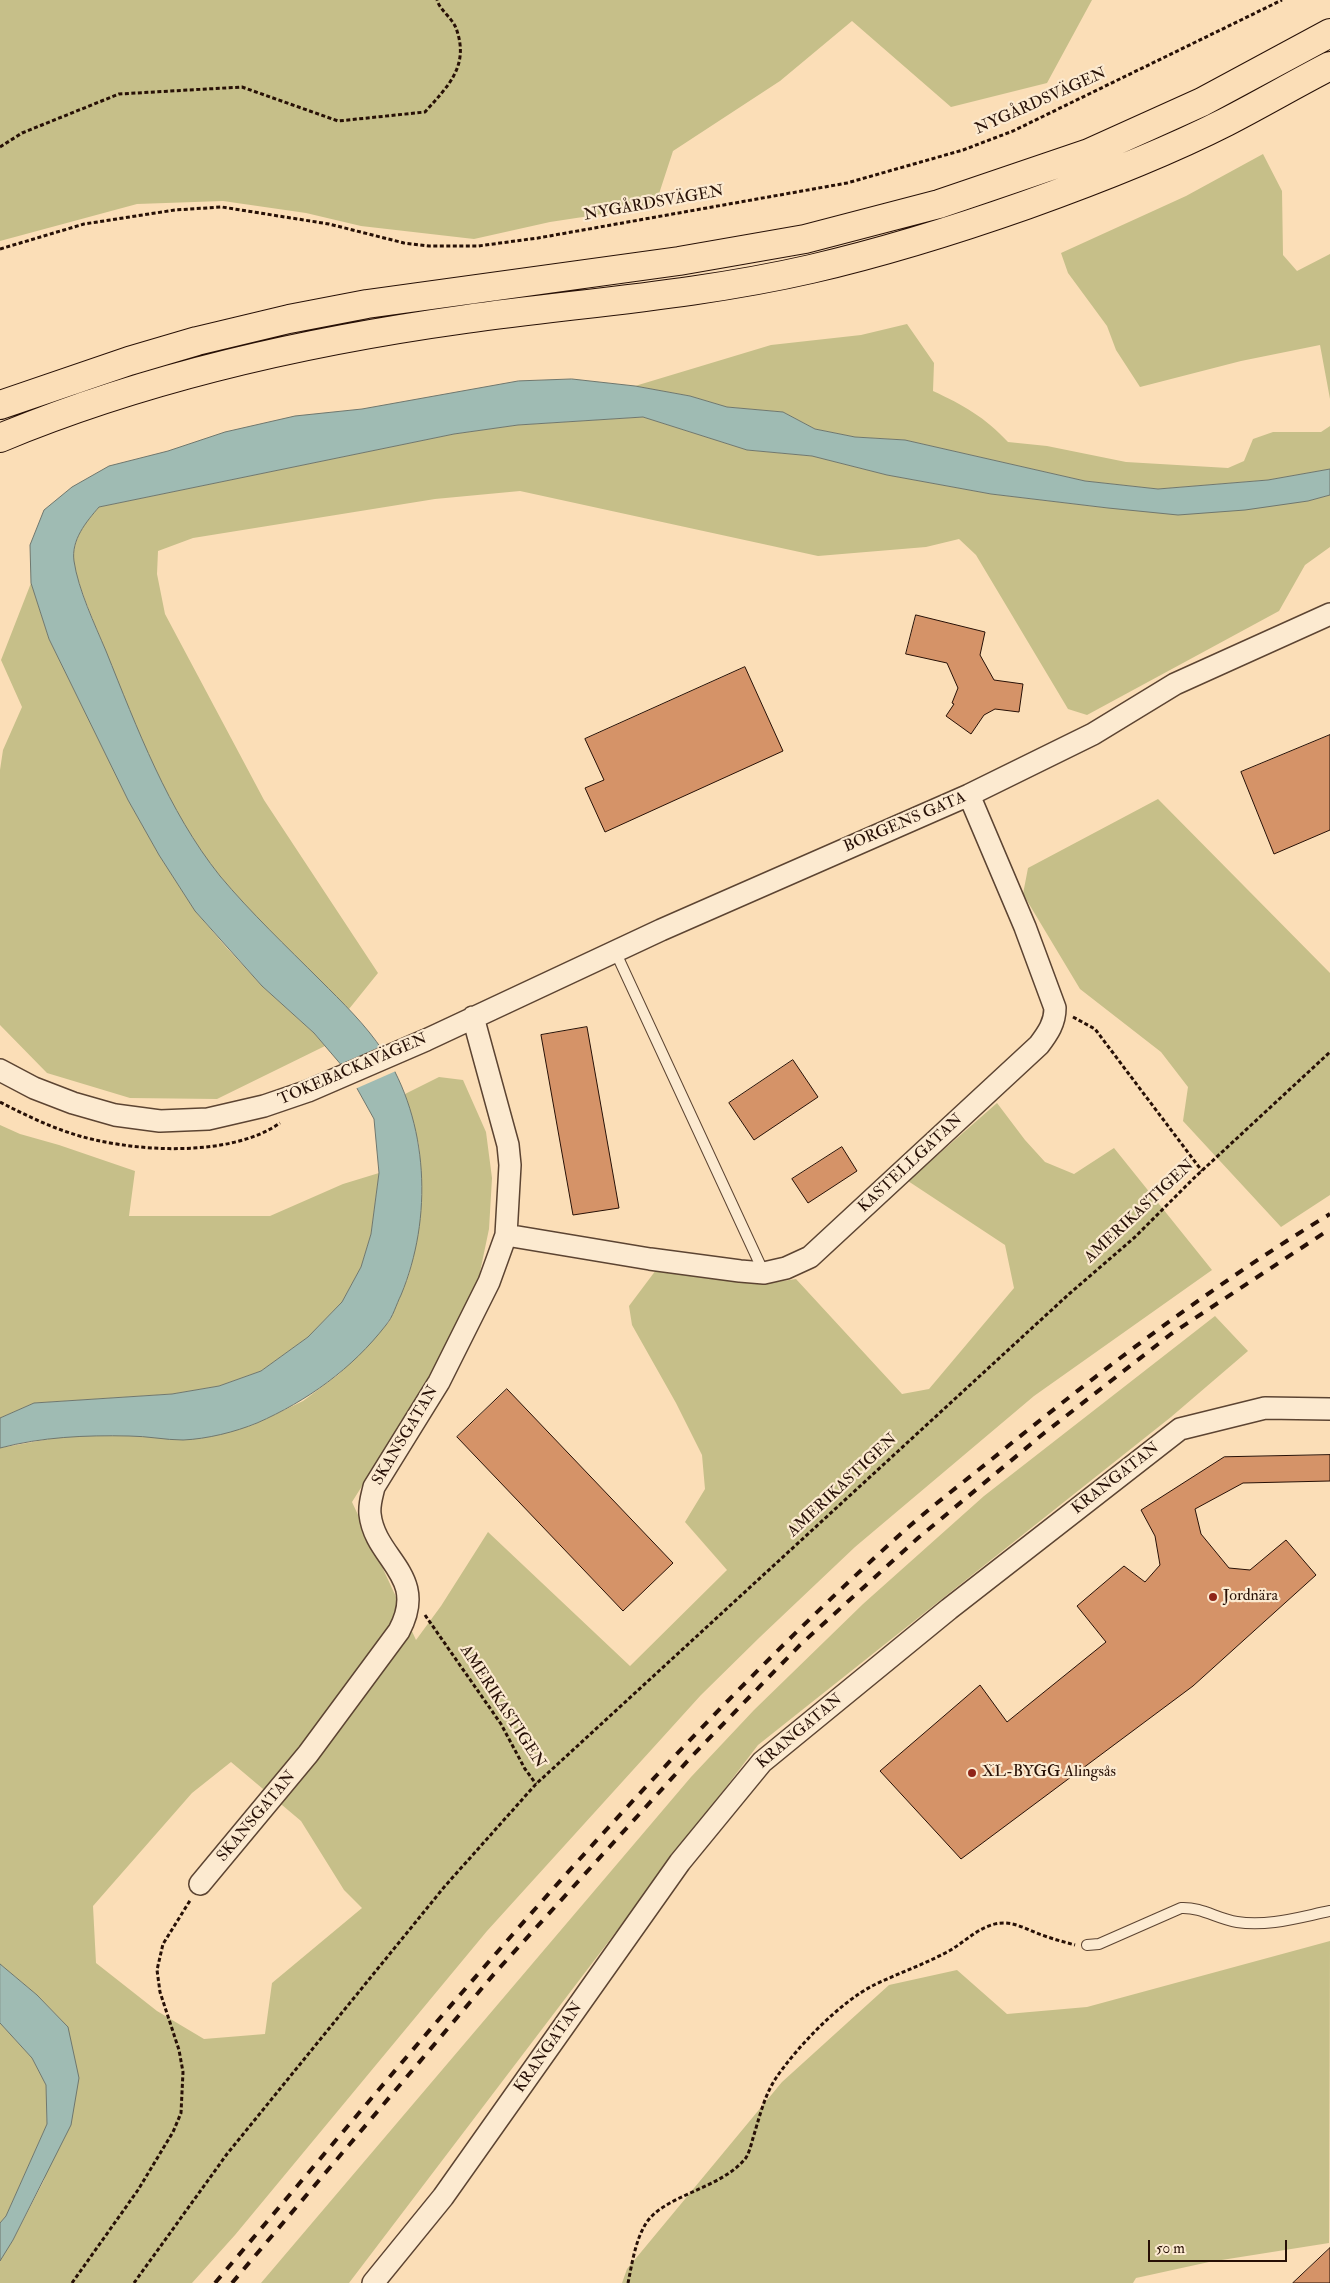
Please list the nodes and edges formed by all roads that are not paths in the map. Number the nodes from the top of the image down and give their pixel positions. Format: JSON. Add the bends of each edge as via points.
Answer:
{"nodes":[{"id":1,"x":1330,"y":33,"type":"edge"},
{"id":2,"x":1330,"y":66,"type":"edge"},
{"id":3,"x":0,"y":405,"type":"edge"},
{"id":4,"x":0,"y":438,"type":"edge"},
{"id":5,"x":1330,"y":614,"type":"edge"},
{"id":6,"x":969,"y":796,"type":"junction"},
{"id":7,"x":615,"y":952,"type":"junction"},
{"id":8,"x":473,"y":1017,"type":"junction"},
{"id":9,"x":0,"y":1070,"type":"edge"},
{"id":10,"x":506,"y":1234,"type":"junction"},
{"id":11,"x":764,"y":1273,"type":"junction"},
{"id":12,"x":1330,"y":1409,"type":"edge"},
{"id":13,"x":200,"y":1884,"type":"road end"},
{"id":14,"x":1330,"y":1911,"type":"edge"},
{"id":15,"x":1087,"y":1946,"type":"road end"},
{"id":16,"x":373,"y":2283,"type":"edge"}],
"edges":[{"from":1,"to":3,"type":"highway","via":[[1202,102],[1089,153],[939,204],[805,239],[679,261],[367,304],[289,319],[129,361]]},
{"from":2,"to":4,"type":"highway","via":[[1224,123],[1104,177],[946,233],[791,273],[684,292],[465,319],[285,350],[129,391]]},
{"from":5,"to":6,"type":"street","name":"BORGENS GATA","via":[[1175,684],[1093,734]]},
{"from":6,"to":7,"type":"street","name":"BORGENS GATA"},
{"from":6,"to":11,"type":"street","name":"KASTELLGATAN","via":[[1025,927],[1056,1008],[1056,1018],[1039,1045],[810,1257],[786,1268]]},
{"from":7,"to":8,"type":"street","name":"BORGENS GATA"},
{"from":7,"to":11,"type":"lane"},
{"from":8,"to":9,"type":"street","name":"TOKEBACKAVÄGEN","via":[[308,1092],[208,1119],[160,1121],[115,1115],[34,1088]]},
{"from":8,"to":10,"type":"street","name":"SKANSGATAN","via":[[508,1145]]},
{"from":10,"to":11,"type":"street","name":"KASTELLGATAN","via":[[710,1268]]},
{"from":10,"to":13,"type":"street","name":"SKANSGATAN","via":[[489,1282],[439,1382],[378,1481],[370,1504],[372,1525],[407,1589],[403,1624],[308,1754]]},
{"from":12,"to":16,"type":"street","name":"KRANGATAN","via":[[1264,1408],[1180,1429],[949,1609],[762,1762],[680,1862],[443,2198]]},
{"from":14,"to":15,"type":"lane","via":[[1248,1924],[1192,1908],[1181,1908],[1099,1944]]}]}
